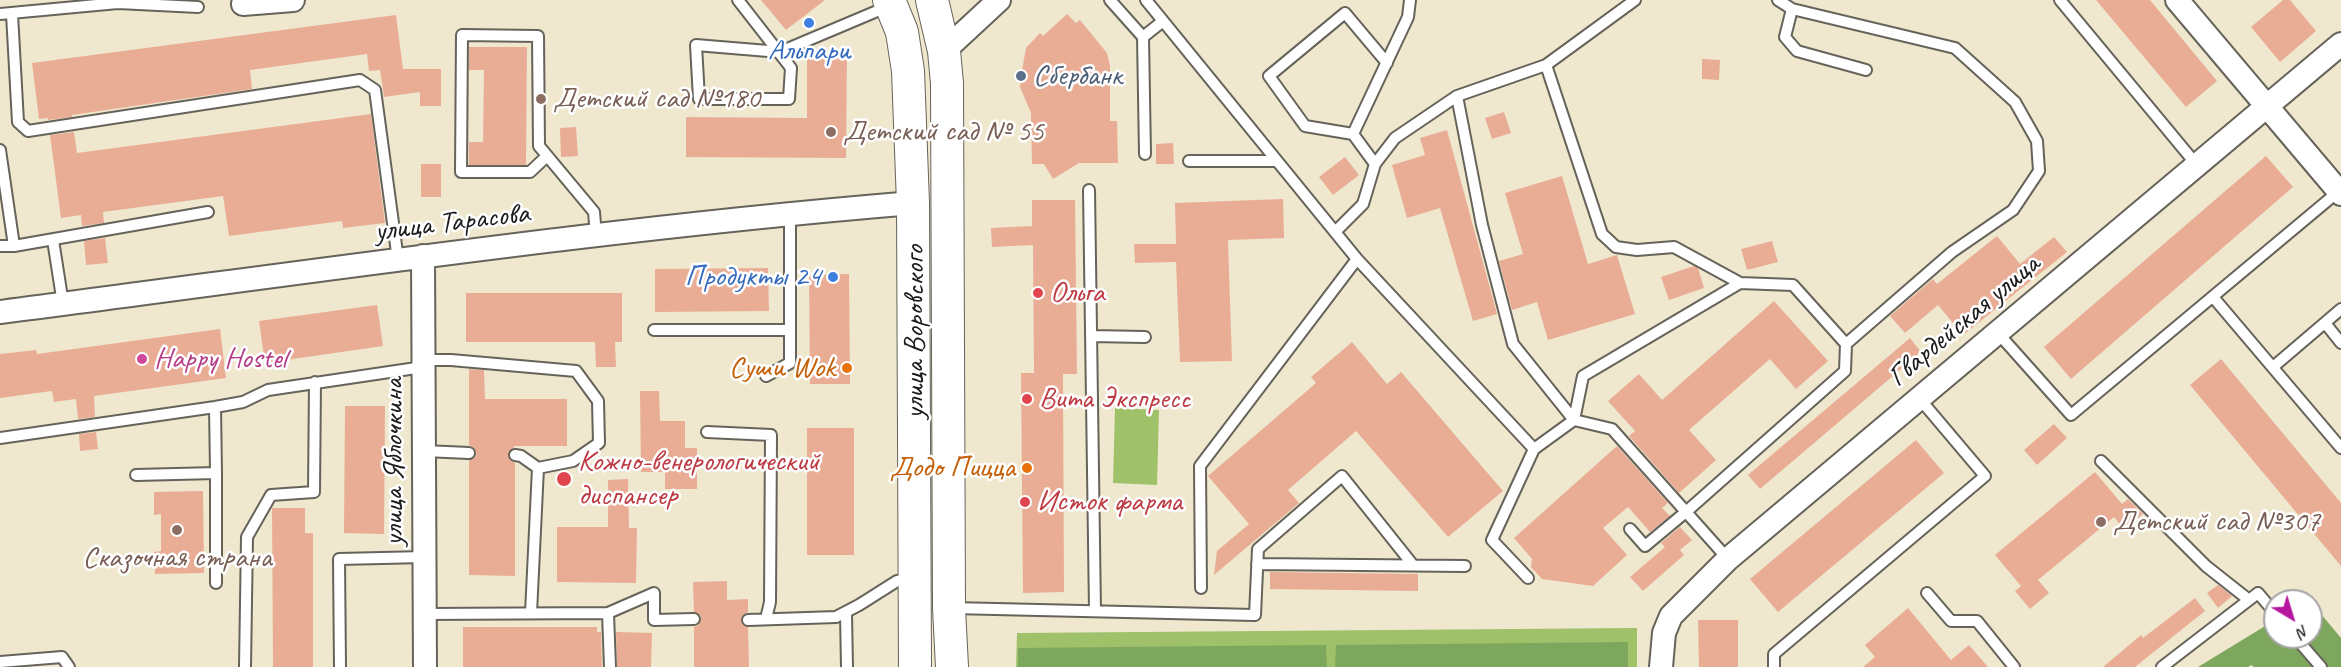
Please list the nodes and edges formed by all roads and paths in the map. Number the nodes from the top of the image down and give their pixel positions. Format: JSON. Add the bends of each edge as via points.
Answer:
{"nodes":[{"id":1,"x":293,"y":0,"type":"edge"},
{"id":2,"x":738,"y":0,"type":"edge"},
{"id":3,"x":932,"y":0,"type":"edge"},
{"id":4,"x":999,"y":0,"type":"edge"},
{"id":5,"x":1110,"y":0,"type":"edge"},
{"id":6,"x":1410,"y":0,"type":"edge"},
{"id":7,"x":1635,"y":0,"type":"edge"},
{"id":8,"x":1778,"y":0,"type":"edge"},
{"id":9,"x":2060,"y":0,"type":"edge"},
{"id":10,"x":2177,"y":0,"type":"edge"},
{"id":11,"x":1149,"y":1,"type":"edge"},
{"id":12,"x":890,"y":2,"type":"edge"},
{"id":13,"x":243,"y":4,"type":"dead end"},
{"id":14,"x":198,"y":7,"type":"dead end"},
{"id":15,"x":1792,"y":9,"type":"junction"},
{"id":16,"x":6,"y":14,"type":"edge"},
{"id":17,"x":1163,"y":21,"type":"junction"},
{"id":18,"x":1143,"y":37,"type":"junction"},
{"id":19,"x":2341,"y":44,"type":"edge"},
{"id":20,"x":944,"y":51,"type":"junction"},
{"id":21,"x":780,"y":52,"type":"junction"},
{"id":22,"x":1387,"y":63,"type":"junction"},
{"id":23,"x":1546,"y":65,"type":"junction"},
{"id":24,"x":1866,"y":70,"type":"dead end"},
{"id":25,"x":1457,"y":96,"type":"junction"},
{"id":26,"x":2267,"y":106,"type":"junction"},
{"id":27,"x":1353,"y":134,"type":"junction"},
{"id":28,"x":0,"y":150,"type":"edge"},
{"id":29,"x":1145,"y":154,"type":"dead end"},
{"id":30,"x":547,"y":156,"type":"junction"},
{"id":31,"x":1189,"y":161,"type":"dead end"},
{"id":32,"x":1277,"y":161,"type":"junction"},
{"id":33,"x":1375,"y":164,"type":"junction"},
{"id":34,"x":2196,"y":164,"type":"junction"},
{"id":35,"x":1089,"y":190,"type":"dead end"},
{"id":36,"x":2340,"y":193,"type":"edge"},
{"id":37,"x":913,"y":203,"type":"junction"},
{"id":38,"x":208,"y":212,"type":"dead end"},
{"id":39,"x":790,"y":214,"type":"junction"},
{"id":40,"x":1335,"y":232,"type":"junction"},
{"id":41,"x":596,"y":236,"type":"junction"},
{"id":42,"x":53,"y":240,"type":"junction"},
{"id":43,"x":0,"y":246,"type":"edge"},
{"id":44,"x":14,"y":246,"type":"junction"},
{"id":45,"x":423,"y":256,"type":"junction"},
{"id":46,"x":1357,"y":259,"type":"junction"},
{"id":47,"x":398,"y":260,"type":"junction"},
{"id":48,"x":1740,"y":283,"type":"junction"},
{"id":49,"x":2213,"y":297,"type":"junction"},
{"id":50,"x":63,"y":304,"type":"junction"},
{"id":51,"x":2341,"y":309,"type":"edge"},
{"id":52,"x":0,"y":312,"type":"edge"},
{"id":53,"x":2325,"y":323,"type":"junction"},
{"id":54,"x":654,"y":330,"type":"dead end"},
{"id":55,"x":790,"y":330,"type":"junction"},
{"id":56,"x":1997,"y":332,"type":"junction"},
{"id":57,"x":1091,"y":336,"type":"junction"},
{"id":58,"x":1145,"y":337,"type":"dead end"},
{"id":59,"x":2341,"y":343,"type":"edge"},
{"id":60,"x":1846,"y":344,"type":"junction"},
{"id":61,"x":423,"y":364,"type":"junction"},
{"id":62,"x":2273,"y":367,"type":"junction"},
{"id":63,"x":766,"y":376,"type":"dead end"},
{"id":64,"x":315,"y":382,"type":"junction"},
{"id":65,"x":1919,"y":398,"type":"junction"},
{"id":66,"x":215,"y":407,"type":"junction"},
{"id":67,"x":1574,"y":420,"type":"junction"},
{"id":68,"x":707,"y":432,"type":"dead end"},
{"id":69,"x":0,"y":438,"type":"edge"},
{"id":70,"x":2341,"y":448,"type":"edge"},
{"id":71,"x":1534,"y":449,"type":"junction"},
{"id":72,"x":424,"y":451,"type":"junction"},
{"id":73,"x":469,"y":453,"type":"dead end"},
{"id":74,"x":515,"y":455,"type":"dead end"},
{"id":75,"x":2101,"y":461,"type":"dead end"},
{"id":76,"x":538,"y":468,"type":"junction"},
{"id":77,"x":216,"y":473,"type":"junction"},
{"id":78,"x":136,"y":476,"type":"dead end"},
{"id":79,"x":1688,"y":511,"type":"junction"},
{"id":80,"x":1630,"y":530,"type":"dead end"},
{"id":81,"x":425,"y":557,"type":"junction"},
{"id":82,"x":1728,"y":559,"type":"junction"},
{"id":83,"x":1257,"y":564,"type":"junction"},
{"id":84,"x":1413,"y":565,"type":"junction"},
{"id":85,"x":1465,"y":566,"type":"dead end"},
{"id":86,"x":916,"y":576,"type":"junction"},
{"id":87,"x":1528,"y":578,"type":"dead end"},
{"id":88,"x":216,"y":583,"type":"dead end"},
{"id":89,"x":1201,"y":588,"type":"dead end"},
{"id":90,"x":1927,"y":592,"type":"dead end"},
{"id":91,"x":2263,"y":599,"type":"edge"},
{"id":92,"x":2249,"y":600,"type":"junction"},
{"id":93,"x":949,"y":608,"type":"junction"},
{"id":94,"x":1095,"y":611,"type":"junction"},
{"id":95,"x":531,"y":613,"type":"junction"},
{"id":96,"x":608,"y":613,"type":"junction"},
{"id":97,"x":846,"y":613,"type":"junction"},
{"id":98,"x":425,"y":614,"type":"junction"},
{"id":99,"x":694,"y":619,"type":"dead end"},
{"id":100,"x":765,"y":619,"type":"junction"},
{"id":101,"x":748,"y":620,"type":"dead end"},
{"id":102,"x":2305,"y":649,"type":"edge"},
{"id":103,"x":0,"y":662,"type":"edge"},
{"id":104,"x":69,"y":667,"type":"edge"},
{"id":105,"x":245,"y":667,"type":"edge"},
{"id":106,"x":340,"y":667,"type":"edge"},
{"id":107,"x":425,"y":667,"type":"edge"},
{"id":108,"x":610,"y":667,"type":"edge"},
{"id":109,"x":847,"y":667,"type":"edge"},
{"id":110,"x":915,"y":667,"type":"edge"},
{"id":111,"x":952,"y":667,"type":"edge"},
{"id":112,"x":1661,"y":667,"type":"edge"},
{"id":113,"x":1774,"y":667,"type":"edge"},
{"id":114,"x":2014,"y":667,"type":"edge"},
{"id":115,"x":2162,"y":667,"type":"edge"},
{"id":116,"x":2321,"y":667,"type":"edge"}],
"edges":[{"from":1,"to":13,"type":"street"},
{"from":2,"to":21,"type":"lane"},
{"from":3,"to":20,"type":"main road","name":"улица Воровского"},
{"from":4,"to":20,"type":"street"},
{"from":5,"to":18,"type":"lane"},
{"from":6,"to":22,"type":"lane","via":[[1408,17]]},
{"from":7,"to":23,"type":"lane"},
{"from":8,"to":15,"type":"lane"},
{"from":9,"to":34,"type":"lane"},
{"from":10,"to":26,"type":"street"},
{"from":11,"to":17,"type":"lane"},
{"from":12,"to":21,"type":"lane"},
{"from":12,"to":37,"type":"main road","name":"улица Воровского","via":[[902,32],[908,71]]},
{"from":14,"to":16,"type":"lane","via":[[118,3]]},
{"from":15,"to":24,"type":"lane","via":[[1785,37],[1797,51]]},
{"from":15,"to":60,"type":"lane","via":[[1954,48],[2015,102],[2037,141],[2039,171],[2013,210],[1952,252]]},
{"from":16,"to":47,"type":"lane","via":[[18,122],[28,131],[360,80],[375,90]]},
{"from":17,"to":18,"type":"lane"},
{"from":17,"to":32,"type":"lane"},
{"from":18,"to":29,"type":"lane"},
{"from":19,"to":26,"type":"street","name":"Гвардейская улица"},
{"from":20,"to":93,"type":"main road","name":"улица Воровского"},
{"from":21,"to":21,"type":"lane","via":[[696,45],[699,99],[789,99],[791,68]]},
{"from":22,"to":27,"type":"lane"},
{"from":22,"to":27,"type":"lane","via":[[1345,13],[1269,76],[1305,126]]},
{"from":23,"to":25,"type":"lane"},
{"from":23,"to":48,"type":"lane","via":[[1602,234],[1616,247],[1674,247]]},
{"from":25,"to":33,"type":"lane","via":[[1395,138]]},
{"from":25,"to":67,"type":"lane","via":[[1482,225],[1513,344]]},
{"from":26,"to":34,"type":"street","name":"Гвардейская улица"},
{"from":26,"to":36,"type":"street"},
{"from":27,"to":33,"type":"lane"},
{"from":28,"to":44,"type":"lane"},
{"from":30,"to":30,"type":"lane","via":[[530,172],[461,172],[462,35],[538,36],[539,147]]},
{"from":30,"to":41,"type":"lane","via":[[594,212]]},
{"from":31,"to":32,"type":"lane"},
{"from":32,"to":40,"type":"lane"},
{"from":33,"to":40,"type":"lane","via":[[1363,204]]},
{"from":34,"to":56,"type":"street","name":"Гвардейская улица"},
{"from":35,"to":57,"type":"lane"},
{"from":36,"to":49,"type":"lane"},
{"from":37,"to":39,"type":"street","name":"улица Тарасова"},
{"from":37,"to":86,"type":"main road","name":"улица Воровского"},
{"from":38,"to":42,"type":"lane"},
{"from":39,"to":41,"type":"street","name":"улица Тарасова"},
{"from":39,"to":55,"type":"lane"},
{"from":40,"to":46,"type":"lane"},
{"from":41,"to":45,"type":"street","name":"улица Тарасова"},
{"from":42,"to":44,"type":"lane"},
{"from":42,"to":50,"type":"lane"},
{"from":43,"to":44,"type":"lane"},
{"from":45,"to":47,"type":"street","name":"улица Тарасова"},
{"from":45,"to":61,"type":"street","name":"улица Яблочкина"},
{"from":46,"to":71,"type":"lane"},
{"from":46,"to":89,"type":"lane","via":[[1200,466]]},
{"from":47,"to":50,"type":"street","name":"улица Тарасова"},
{"from":48,"to":60,"type":"lane","via":[[1792,285]]},
{"from":48,"to":67,"type":"lane","via":[[1583,376]]},
{"from":49,"to":56,"type":"lane","via":[[2071,415]]},
{"from":49,"to":62,"type":"lane"},
{"from":50,"to":52,"type":"street","name":"улица Тарасова"},
{"from":51,"to":53,"type":"lane"},
{"from":53,"to":59,"type":"lane"},
{"from":53,"to":62,"type":"lane"},
{"from":54,"to":55,"type":"lane"},
{"from":55,"to":63,"type":"lane","via":[[790,363]]},
{"from":56,"to":65,"type":"street","name":"Гвардейская улица"},
{"from":57,"to":58,"type":"lane"},
{"from":57,"to":94,"type":"lane"},
{"from":60,"to":79,"type":"lane","via":[[1845,371]]},
{"from":61,"to":64,"type":"lane"},
{"from":61,"to":72,"type":"street","name":"улица Яблочкина"},
{"from":61,"to":76,"type":"lane","via":[[451,360],[576,371],[598,401],[599,443],[573,462]]},
{"from":62,"to":70,"type":"lane"},
{"from":64,"to":66,"type":"lane","via":[[268,390],[243,402]]},
{"from":64,"to":105,"type":"lane","via":[[314,492],[271,495],[247,537]]},
{"from":65,"to":82,"type":"street","name":"Гвардейская улица"},
{"from":65,"to":113,"type":"lane","via":[[1985,476],[1774,654]]},
{"from":66,"to":69,"type":"lane"},
{"from":66,"to":77,"type":"lane"},
{"from":67,"to":71,"type":"lane"},
{"from":67,"to":79,"type":"lane","via":[[1612,429]]},
{"from":68,"to":100,"type":"lane","via":[[771,435],[770,602]]},
{"from":71,"to":87,"type":"lane","via":[[1492,540]]},
{"from":72,"to":73,"type":"lane"},
{"from":72,"to":81,"type":"street","name":"улица Яблочкина"},
{"from":74,"to":76,"type":"lane"},
{"from":75,"to":92,"type":"lane","via":[[2206,566]]},
{"from":76,"to":95,"type":"lane"},
{"from":77,"to":78,"type":"lane"},
{"from":77,"to":88,"type":"lane"},
{"from":79,"to":80,"type":"lane","via":[[1645,546]]},
{"from":79,"to":82,"type":"lane"},
{"from":81,"to":98,"type":"street","name":"улица Яблочкина"},
{"from":81,"to":106,"type":"lane","via":[[339,559]]},
{"from":82,"to":112,"type":"street","name":"Гвардейская улица","via":[[1671,616],[1664,633]]},
{"from":83,"to":84,"type":"lane"},
{"from":83,"to":84,"type":"lane","via":[[1258,549],[1342,476]]},
{"from":83,"to":94,"type":"lane","via":[[1255,615]]},
{"from":84,"to":85,"type":"lane"},
{"from":86,"to":97,"type":"lane","via":[[897,581]]},
{"from":86,"to":110,"type":"main road","name":"улица Воровского"},
{"from":90,"to":114,"type":"lane","via":[[1951,621],[1977,621]]},
{"from":91,"to":92,"type":"lane","via":[[2258,593]]},
{"from":92,"to":115,"type":"lane"},
{"from":93,"to":94,"type":"lane"},
{"from":93,"to":111,"type":"main road","name":"улица Воровского"},
{"from":95,"to":96,"type":"lane"},
{"from":95,"to":98,"type":"lane"},
{"from":96,"to":99,"type":"lane","via":[[654,593],[654,620]]},
{"from":96,"to":108,"type":"lane"},
{"from":97,"to":100,"type":"lane","via":[[836,617]]},
{"from":97,"to":109,"type":"lane"},
{"from":98,"to":107,"type":"street","name":"улица Яблочкина"},
{"from":100,"to":101,"type":"lane"},
{"from":102,"to":116,"type":"lane"},
{"from":103,"to":104,"type":"lane","via":[[62,657]]}]}
